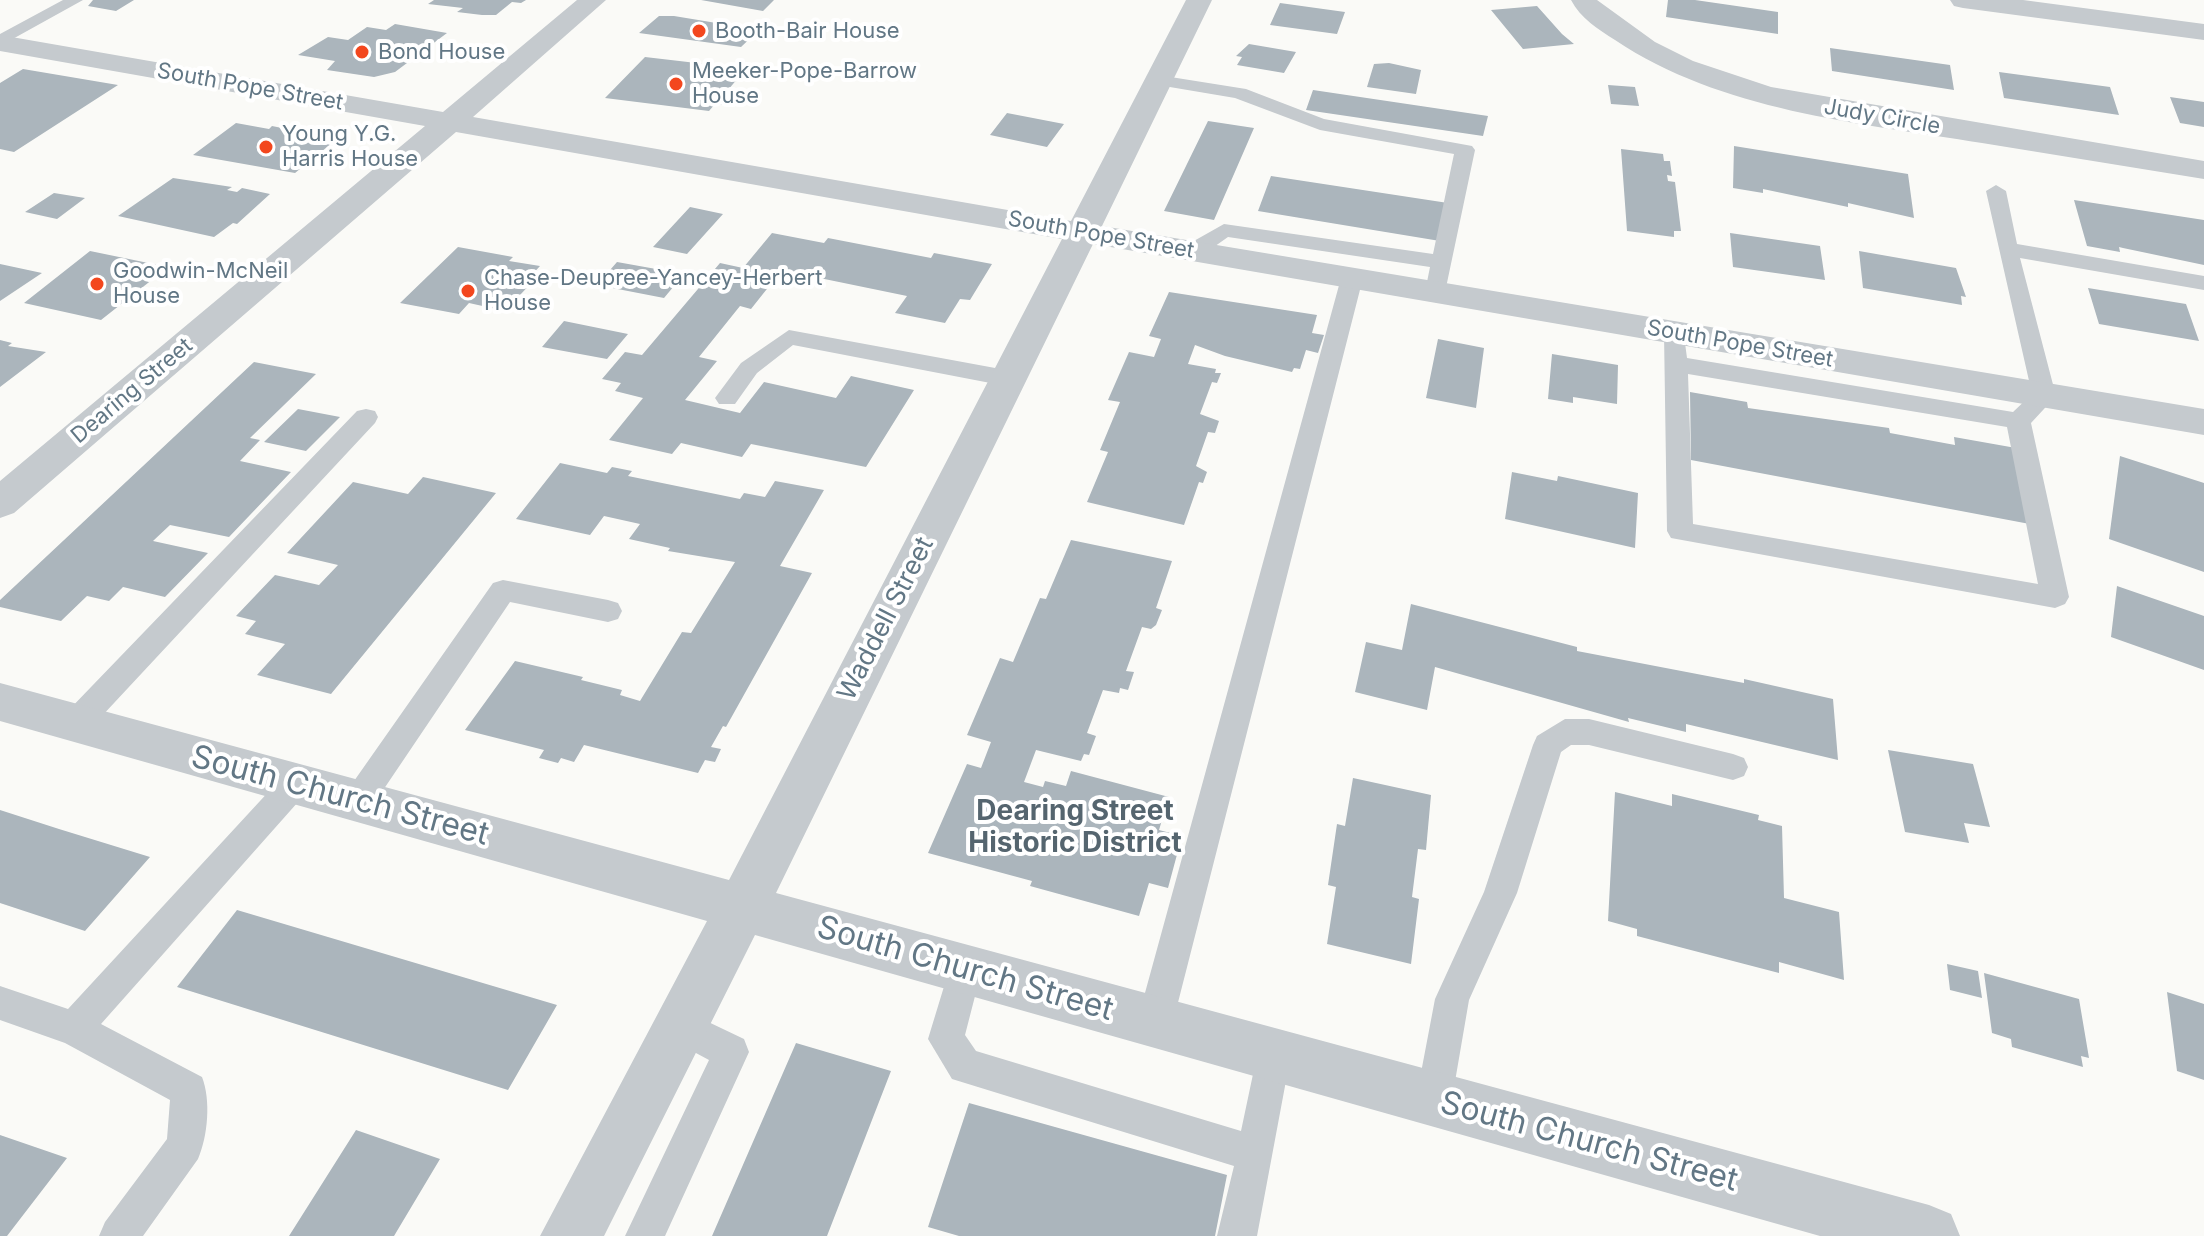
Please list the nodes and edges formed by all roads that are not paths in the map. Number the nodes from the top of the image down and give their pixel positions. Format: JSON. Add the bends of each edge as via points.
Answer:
{"nodes":[{"id":1,"x":75,"y":0,"type":"edge"},
{"id":2,"x":593,"y":0,"type":"edge"},
{"id":3,"x":1199,"y":0,"type":"edge"},
{"id":4,"x":1584,"y":0,"type":"edge"},
{"id":5,"x":1963,"y":0,"type":"edge"},
{"id":6,"x":2204,"y":32,"type":"edge"},
{"id":7,"x":0,"y":42,"type":"edge"},
{"id":8,"x":1158,"y":80,"type":"junction"},
{"id":9,"x":449,"y":122,"type":"junction"},
{"id":10,"x":2204,"y":170,"type":"edge"},
{"id":11,"x":1996,"y":191,"type":"dead end"},
{"id":12,"x":1079,"y":232,"type":"junction"},
{"id":13,"x":2007,"y":249,"type":"junction"},
{"id":14,"x":1193,"y":251,"type":"junction"},
{"id":15,"x":1438,"y":277,"type":"junction"},
{"id":16,"x":1352,"y":278,"type":"junction"},
{"id":17,"x":2204,"y":283,"type":"edge"},
{"id":18,"x":1676,"y":348,"type":"junction"},
{"id":19,"x":1006,"y":378,"type":"junction"},
{"id":20,"x":2044,"y":396,"type":"junction"},
{"id":21,"x":727,"y":398,"type":"dead end"},
{"id":22,"x":366,"y":417,"type":"dead end"},
{"id":23,"x":2018,"y":421,"type":"junction"},
{"id":24,"x":2204,"y":422,"type":"edge"},
{"id":25,"x":0,"y":503,"type":"edge"},
{"id":26,"x":608,"y":611,"type":"dead end"},
{"id":27,"x":0,"y":702,"type":"edge"},
{"id":28,"x":76,"y":723,"type":"junction"},
{"id":29,"x":1733,"y":767,"type":"dead end"},
{"id":30,"x":295,"y":784,"type":"junction"},
{"id":31,"x":358,"y":801,"type":"junction"},
{"id":32,"x":742,"y":907,"type":"junction"},
{"id":33,"x":965,"y":969,"type":"junction"},
{"id":34,"x":0,"y":1003,"type":"edge"},
{"id":35,"x":1155,"y":1022,"type":"junction"},
{"id":36,"x":679,"y":1025,"type":"junction"},
{"id":37,"x":74,"y":1029,"type":"junction"},
{"id":38,"x":1273,"y":1054,"type":"junction"},
{"id":39,"x":1434,"y":1099,"type":"junction"},
{"id":40,"x":1256,"y":1154,"type":"junction"},
{"id":41,"x":119,"y":1236,"type":"edge"},
{"id":42,"x":571,"y":1236,"type":"edge"},
{"id":43,"x":645,"y":1236,"type":"edge"},
{"id":44,"x":1237,"y":1236,"type":"edge"},
{"id":45,"x":1929,"y":1236,"type":"edge"}],
"edges":[{"from":1,"to":7,"type":"lane"},
{"from":2,"to":9,"type":"street","name":"Dearing Street"},
{"from":3,"to":8,"type":"street","name":"Waddell Street"},
{"from":4,"to":10,"type":"street","name":"Judy Circle","via":[[1588,9],[1624,36],[1681,66],[1755,92]]},
{"from":5,"to":6,"type":"street"},
{"from":7,"to":9,"type":"street","name":"South Pope Street"},
{"from":8,"to":12,"type":"street","name":"Waddell Street"},
{"from":8,"to":15,"type":"lane","via":[[1239,93],[1320,124],[1465,150]]},
{"from":9,"to":12,"type":"street","name":"South Pope Street"},
{"from":9,"to":25,"type":"street","name":"Dearing Street"},
{"from":11,"to":13,"type":"lane"},
{"from":12,"to":14,"type":"street","name":"South Pope Street"},
{"from":12,"to":19,"type":"street","name":"Waddell Street"},
{"from":13,"to":17,"type":"lane"},
{"from":13,"to":20,"type":"lane"},
{"from":14,"to":15,"type":"lane","via":[[1224,230]]},
{"from":14,"to":16,"type":"street","name":"South Pope Street"},
{"from":15,"to":16,"type":"street","name":"South Pope Street"},
{"from":15,"to":18,"type":"street","name":"South Pope Street"},
{"from":16,"to":35,"type":"lane"},
{"from":18,"to":20,"type":"street","name":"South Pope Street"},
{"from":18,"to":23,"type":"lane"},
{"from":18,"to":23,"type":"lane","via":[[1680,531],[2055,597]]},
{"from":19,"to":21,"type":"lane","via":[[789,337],[749,368]]},
{"from":19,"to":32,"type":"street","name":"Waddell Street"},
{"from":20,"to":23,"type":"lane"},
{"from":20,"to":24,"type":"street","name":"South Pope Street"},
{"from":22,"to":28,"type":"lane"},
{"from":26,"to":31,"type":"lane","via":[[503,590]]},
{"from":27,"to":28,"type":"street","name":"South Church Street"},
{"from":28,"to":30,"type":"street","name":"South Church Street"},
{"from":29,"to":39,"type":"lane","via":[[1589,732],[1565,732],[1548,745],[1500,893],[1452,999]]},
{"from":30,"to":31,"type":"street","name":"South Church Street"},
{"from":30,"to":37,"type":"lane"},
{"from":31,"to":32,"type":"street","name":"South Church Street"},
{"from":32,"to":33,"type":"street","name":"South Church Street"},
{"from":32,"to":36,"type":"street","name":"Waddell Street"},
{"from":33,"to":35,"type":"street","name":"South Church Street"},
{"from":33,"to":40,"type":"lane","via":[[946,1039],[965,1066]]},
{"from":34,"to":37,"type":"lane"},
{"from":35,"to":38,"type":"street","name":"South Church Street"},
{"from":36,"to":42,"type":"street","name":"Waddell Street"},
{"from":36,"to":43,"type":"lane","via":[[731,1052]]},
{"from":37,"to":41,"type":"lane","via":[[189,1090],[185,1146]]},
{"from":38,"to":39,"type":"street","name":"South Church Street"},
{"from":38,"to":40,"type":"lane"},
{"from":39,"to":45,"type":"street","name":"South Church Street"},
{"from":40,"to":44,"type":"lane"}]}
